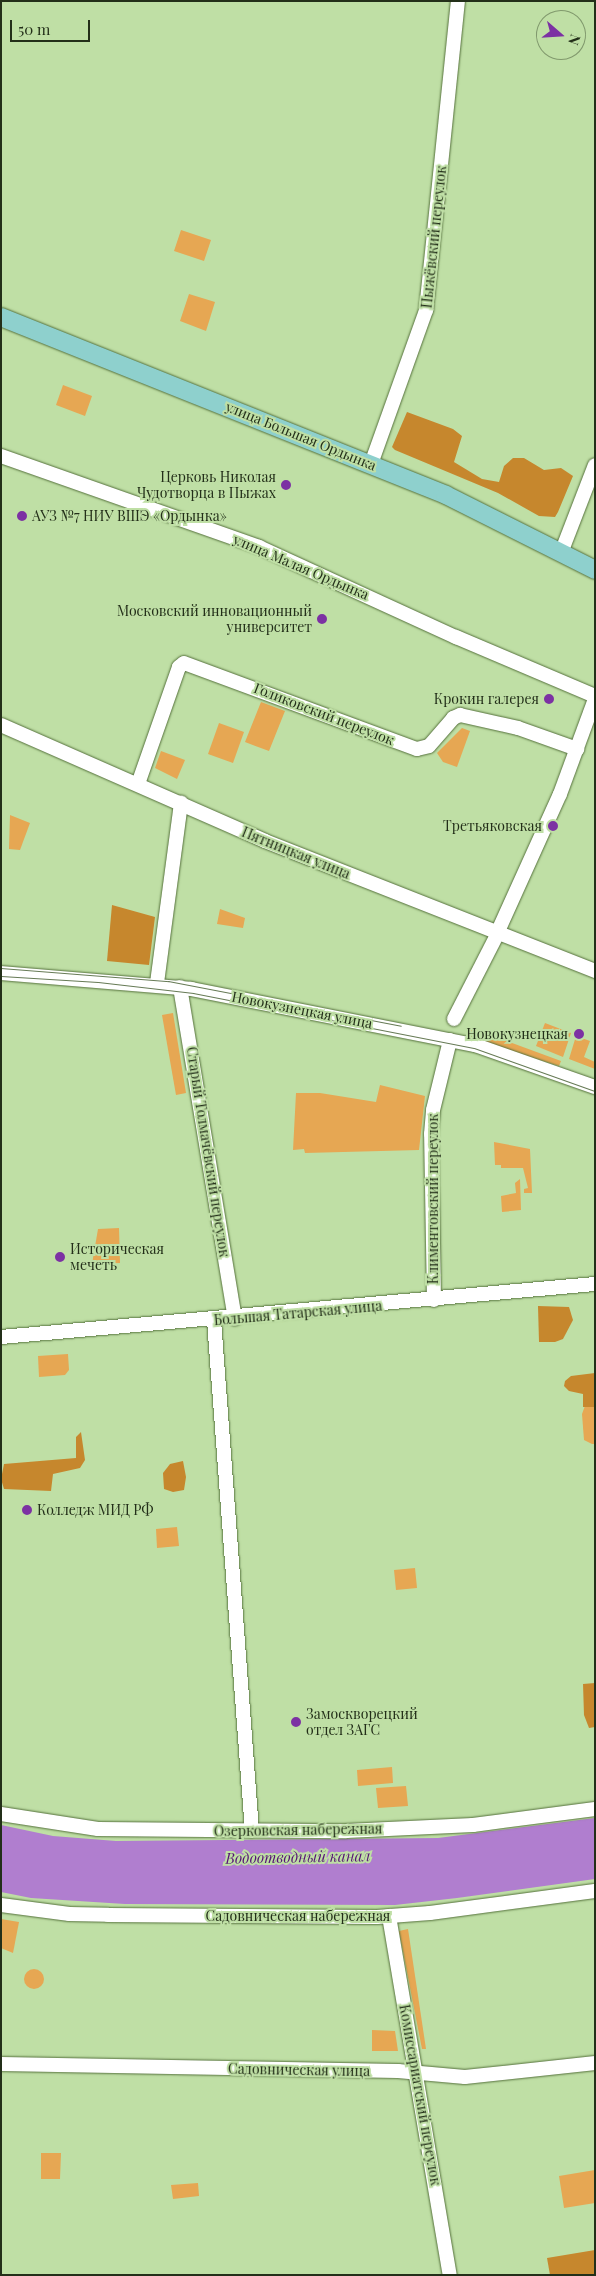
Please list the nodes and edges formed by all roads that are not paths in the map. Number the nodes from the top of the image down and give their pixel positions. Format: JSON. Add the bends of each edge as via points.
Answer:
{"nodes":[{"id":1,"x":458,"y":1,"type":"edge"},
{"id":2,"x":1,"y":317,"type":"edge"},
{"id":3,"x":1,"y":456,"type":"edge"},
{"id":4,"x":371,"y":464,"type":"junction"},
{"id":5,"x":595,"y":465,"type":"edge"},
{"id":6,"x":560,"y":553,"type":"junction"},
{"id":7,"x":595,"y":570,"type":"edge"},
{"id":8,"x":595,"y":697,"type":"edge"},
{"id":9,"x":1,"y":725,"type":"edge"},
{"id":10,"x":578,"y":749,"type":"junction"},
{"id":11,"x":138,"y":784,"type":"junction"},
{"id":12,"x":181,"y":803,"type":"junction"},
{"id":13,"x":595,"y":971,"type":"edge"},
{"id":14,"x":1,"y":972,"type":"edge"},
{"id":15,"x":157,"y":983,"type":"junction"},
{"id":16,"x":180,"y":986,"type":"junction"},
{"id":17,"x":454,"y":1019,"type":"dead end"},
{"id":18,"x":450,"y":1040,"type":"junction"},
{"id":19,"x":595,"y":1087,"type":"edge"},
{"id":20,"x":595,"y":1284,"type":"edge"},
{"id":21,"x":434,"y":1300,"type":"junction"},
{"id":22,"x":235,"y":1318,"type":"junction"},
{"id":23,"x":214,"y":1320,"type":"junction"},
{"id":24,"x":1,"y":1337,"type":"edge"},
{"id":25,"x":595,"y":1809,"type":"edge"},
{"id":26,"x":1,"y":1814,"type":"edge"},
{"id":27,"x":252,"y":1831,"type":"junction"},
{"id":28,"x":595,"y":1891,"type":"edge"},
{"id":29,"x":1,"y":1904,"type":"edge"},
{"id":30,"x":389,"y":1916,"type":"junction"},
{"id":31,"x":595,"y":2063,"type":"edge"},
{"id":32,"x":1,"y":2064,"type":"edge"},
{"id":33,"x":417,"y":2073,"type":"junction"},
{"id":34,"x":450,"y":2275,"type":"edge"}],
"edges":[{"from":1,"to":4,"type":"street","name":"Пыжёвский переулок","via":[[426,310]]},
{"from":2,"to":4,"type":"main road","name":"улица Большая Ордынка"},
{"from":3,"to":8,"type":"street","name":"улица Малая Ордынка","via":[[267,550]]},
{"from":4,"to":6,"type":"main road","name":"улица Большая Ордынка","via":[[472,506]]},
{"from":5,"to":6,"type":"street"},
{"from":6,"to":7,"type":"main road","name":"улица Большая Ордынка"},
{"from":8,"to":10,"type":"street"},
{"from":9,"to":11,"type":"street","name":"Пятницкая улица"},
{"from":10,"to":11,"type":"street","name":"Голиковский переулок","via":[[518,728],[460,715],[429,746],[417,749],[184,663],[178,667]]},
{"from":10,"to":17,"type":"street","via":[[539,845]]},
{"from":11,"to":12,"type":"street","name":"Пятницкая улица"},
{"from":12,"to":13,"type":"street","name":"Пятницкая улица","via":[[444,914]]},
{"from":12,"to":15,"type":"street"},
{"from":14,"to":15,"type":"street","name":"Новокузнецкая улица"},
{"from":15,"to":16,"type":"street","name":"Новокузнецкая улица"},
{"from":16,"to":18,"type":"street","name":"Новокузнецкая улица"},
{"from":16,"to":22,"type":"street","name":"Старый Толмачёвский переулок"},
{"from":18,"to":19,"type":"street","name":"Новокузнецкая улица","via":[[502,1052]]},
{"from":18,"to":21,"type":"street","name":"Климентовский переулок","via":[[434,1102],[431,1134]]},
{"from":20,"to":21,"type":"street","name":"Большая Татарская улица"},
{"from":21,"to":22,"type":"street","name":"Большая Татарская улица"},
{"from":22,"to":23,"type":"street","name":"Большая Татарская улица"},
{"from":23,"to":24,"type":"street","name":"Большая Татарская улица"},
{"from":23,"to":27,"type":"street"},
{"from":25,"to":27,"type":"street","name":"Озерковская набережная","via":[[473,1826]]},
{"from":26,"to":27,"type":"street","name":"Озерковская набережная","via":[[98,1829]]},
{"from":28,"to":30,"type":"street","name":"Садовническая набережная"},
{"from":29,"to":30,"type":"street","name":"Садовническая набережная","via":[[108,1915]]},
{"from":30,"to":33,"type":"street","name":"Комиссариатский переулок"},
{"from":31,"to":33,"type":"street","name":"Садовническая улица","via":[[493,2075]]},
{"from":32,"to":33,"type":"street","name":"Садовническая улица"},
{"from":33,"to":34,"type":"street","name":"Комиссариатский переулок"}]}
